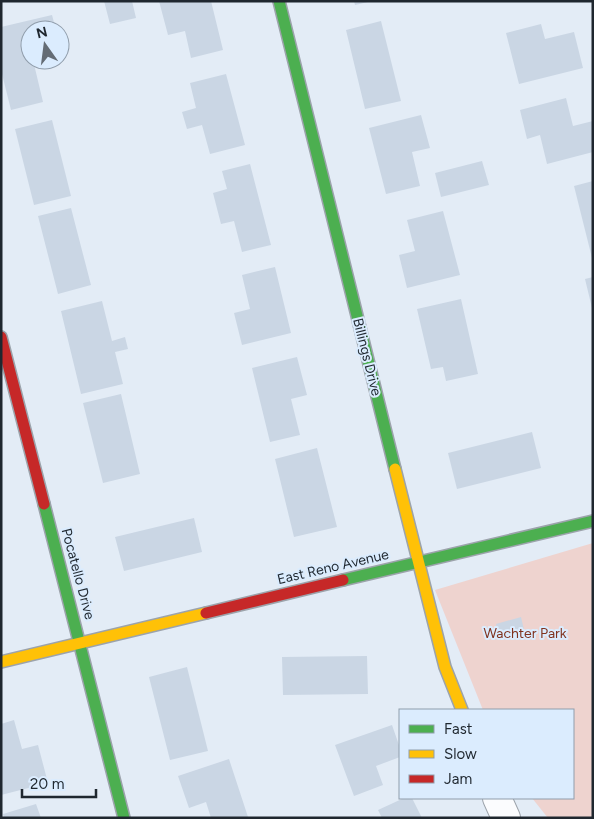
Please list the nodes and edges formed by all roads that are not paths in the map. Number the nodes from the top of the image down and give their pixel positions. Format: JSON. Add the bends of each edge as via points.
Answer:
{"nodes":[{"id":1,"x":279,"y":1,"type":"edge"},
{"id":2,"x":1,"y":337,"type":"edge"},
{"id":3,"x":593,"y":521,"type":"edge"},
{"id":4,"x":418,"y":562,"type":"junction"},
{"id":5,"x":80,"y":642,"type":"junction"},
{"id":6,"x":1,"y":662,"type":"edge"},
{"id":7,"x":462,"y":709,"type":"edge"},
{"id":8,"x":497,"y":799,"type":"edge"},
{"id":9,"x":124,"y":818,"type":"edge"},
{"id":10,"x":506,"y":818,"type":"edge"}],
"edges":[{"from":1,"to":4,"type":"street","name":"Billings Drive"},
{"from":2,"to":5,"type":"street","name":"Pocatello Drive"},
{"from":3,"to":4,"type":"street","name":"East Reno Avenue"},
{"from":4,"to":5,"type":"street","name":"East Reno Avenue"},
{"from":4,"to":7,"type":"street","name":"Billings Drive","via":[[446,667]]},
{"from":5,"to":6,"type":"street","name":"East Reno Avenue"},
{"from":5,"to":9,"type":"street","name":"Pocatello Drive"},
{"from":8,"to":10,"type":"street"}]}
